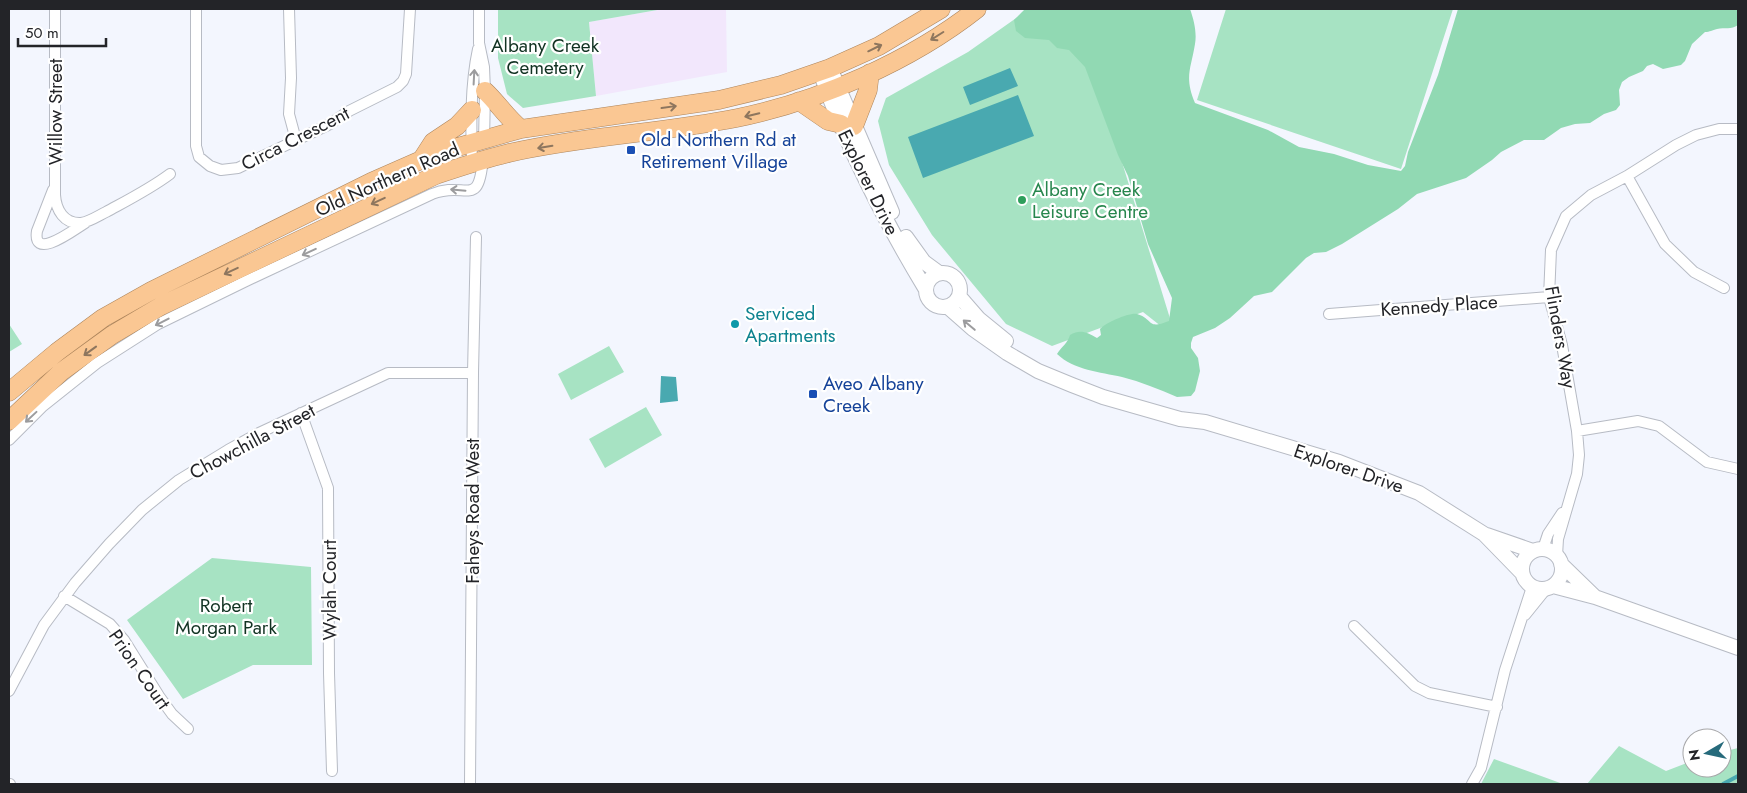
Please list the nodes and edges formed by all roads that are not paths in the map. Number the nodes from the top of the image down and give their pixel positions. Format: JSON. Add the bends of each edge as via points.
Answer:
{"nodes":[{"id":1,"x":55,"y":9,"type":"edge"},
{"id":2,"x":196,"y":9,"type":"edge"},
{"id":3,"x":289,"y":9,"type":"edge"},
{"id":4,"x":410,"y":9,"type":"edge"},
{"id":5,"x":479,"y":9,"type":"edge"},
{"id":6,"x":942,"y":9,"type":"edge"},
{"id":7,"x":977,"y":9,"type":"edge"},
{"id":8,"x":479,"y":43,"type":"junction"},
{"id":9,"x":825,"y":70,"type":"junction"},
{"id":10,"x":870,"y":73,"type":"junction"},
{"id":11,"x":832,"y":89,"type":"junction"},
{"id":12,"x":485,"y":91,"type":"junction"},
{"id":13,"x":799,"y":102,"type":"junction"},
{"id":14,"x":472,"y":110,"type":"junction"},
{"id":15,"x":847,"y":125,"type":"junction"},
{"id":16,"x":521,"y":129,"type":"junction"},
{"id":17,"x":1738,"y":129,"type":"edge"},
{"id":18,"x":296,"y":140,"type":"junction"},
{"id":19,"x":478,"y":140,"type":"junction"},
{"id":20,"x":422,"y":159,"type":"junction"},
{"id":21,"x":477,"y":162,"type":"junction"},
{"id":22,"x":170,"y":174,"type":"dead end"},
{"id":23,"x":1628,"y":176,"type":"junction"},
{"id":24,"x":55,"y":186,"type":"junction"},
{"id":25,"x":88,"y":221,"type":"junction"},
{"id":26,"x":476,"y":237,"type":"dead end"},
{"id":27,"x":939,"y":273,"type":"junction"},
{"id":28,"x":925,"y":288,"type":"junction"},
{"id":29,"x":1724,"y":288,"type":"dead end"},
{"id":30,"x":959,"y":296,"type":"junction"},
{"id":31,"x":1550,"y":297,"type":"junction"},
{"id":32,"x":948,"y":307,"type":"junction"},
{"id":33,"x":1329,"y":314,"type":"dead end"},
{"id":34,"x":473,"y":373,"type":"junction"},
{"id":35,"x":9,"y":392,"type":"edge"},
{"id":36,"x":301,"y":413,"type":"junction"},
{"id":37,"x":9,"y":421,"type":"edge"},
{"id":38,"x":1205,"y":422,"type":"junction"},
{"id":39,"x":1577,"y":431,"type":"junction"},
{"id":40,"x":9,"y":440,"type":"edge"},
{"id":41,"x":1738,"y":469,"type":"edge"},
{"id":42,"x":1566,"y":506,"type":"junction"},
{"id":43,"x":1484,"y":534,"type":"junction"},
{"id":44,"x":1538,"y":550,"type":"junction"},
{"id":45,"x":1559,"y":560,"type":"junction"},
{"id":46,"x":1522,"y":573,"type":"junction"},
{"id":47,"x":1532,"y":587,"type":"junction"},
{"id":48,"x":1549,"y":587,"type":"junction"},
{"id":49,"x":64,"y":596,"type":"junction"},
{"id":50,"x":1595,"y":596,"type":"junction"},
{"id":51,"x":1522,"y":620,"type":"junction"},
{"id":52,"x":1354,"y":626,"type":"dead end"},
{"id":53,"x":1738,"y":648,"type":"edge"},
{"id":54,"x":9,"y":691,"type":"edge"},
{"id":55,"x":1497,"y":707,"type":"junction"},
{"id":56,"x":188,"y":729,"type":"dead end"},
{"id":57,"x":332,"y":771,"type":"dead end"},
{"id":58,"x":470,"y":784,"type":"edge"},
{"id":59,"x":1472,"y":784,"type":"edge"}],
"edges":[{"from":1,"to":24,"type":"street","name":"Willow Street"},
{"from":2,"to":18,"type":"street","name":"Circa Crescent","via":[[195,141],[199,157],[217,169],[235,168]]},
{"from":3,"to":18,"type":"street","via":[[289,114]]},
{"from":4,"to":18,"type":"street","name":"Circa Crescent","via":[[406,74],[402,83]]},
{"from":5,"to":8,"type":"street"},
{"from":9,"to":6,"type":"highway","name":"Old Northern Road","one_way":true,"via":[[880,46]]},
{"from":7,"to":10,"type":"highway","name":"Old Northern Road","one_way":true,"via":[[926,43]]},
{"from":8,"to":12,"type":"street"},
{"from":14,"to":8,"type":"street","one_way":true},
{"from":9,"to":11,"type":"street","name":"Explorer Drive"},
{"from":16,"to":9,"type":"highway","name":"Old Northern Road","one_way":true,"via":[[719,100],[768,89]]},
{"from":10,"to":11,"type":"highway","name":"Old Northern Road"},
{"from":10,"to":15,"type":"highway","via":[[868,90]]},
{"from":11,"to":13,"type":"highway","name":"Old Northern Road"},
{"from":11,"to":15,"type":"street","name":"Explorer Drive"},
{"from":12,"to":16,"type":"highway"},
{"from":12,"to":19,"type":"street"},
{"from":13,"to":15,"type":"highway","via":[[828,121]]},
{"from":13,"to":21,"type":"highway","name":"Old Northern Road","one_way":true,"via":[[738,118],[517,151]]},
{"from":14,"to":19,"type":"street"},
{"from":14,"to":20,"type":"highway","via":[[457,126],[433,142]]},
{"from":15,"to":27,"type":"street","name":"Explorer Drive","via":[[904,234],[924,262]]},
{"from":15,"to":28,"type":"street","name":"Explorer Drive","via":[[877,204]]},
{"from":16,"to":19,"type":"highway","name":"Old Northern Road"},
{"from":17,"to":23,"type":"street","name":"Flinders Way","via":[[1719,129],[1696,135]]},
{"from":19,"to":20,"type":"highway","name":"Old Northern Road"},
{"from":19,"to":21,"type":"street"},
{"from":20,"to":35,"type":"highway","name":"Old Northern Road","via":[[151,291],[103,318]]},
{"from":21,"to":37,"type":"highway","name":"Old Northern Road","one_way":true,"via":[[408,187],[161,306],[112,335],[61,372]]},
{"from":21,"to":40,"type":"street","name":"Old Northern Road","one_way":true,"via":[[480,182],[474,190],[447,190],[432,194],[158,324],[98,363],[43,406]]},
{"from":22,"to":25,"type":"street","name":"Willow Street"},
{"from":23,"to":29,"type":"street","via":[[1665,244],[1694,272]]},
{"from":23,"to":31,"type":"street","name":"Flinders Way","via":[[1591,195],[1566,216],[1551,250]]},
{"from":24,"to":25,"type":"street","name":"Willow Street","via":[[56,205],[63,217],[74,222]]},
{"from":24,"to":25,"type":"street","name":"Willow Street","via":[[37,229],[37,240],[50,244]]},
{"from":26,"to":34,"type":"street","name":"Faheys Road West"},
{"from":27,"to":28,"type":"street"},
{"from":27,"to":30,"type":"street","via":[[949,274],[957,281]]},
{"from":28,"to":32,"type":"street","via":[[926,296],[933,305]]},
{"from":30,"to":32,"type":"street"},
{"from":30,"to":38,"type":"street","name":"Explorer Drive","via":[[998,335],[1038,361]]},
{"from":31,"to":33,"type":"street","name":"Kennedy Place"},
{"from":31,"to":39,"type":"street","name":"Flinders Way"},
{"from":38,"to":32,"type":"street","name":"Explorer Drive","one_way":true,"via":[[1180,419],[1104,397],[1038,371],[973,329]]},
{"from":34,"to":36,"type":"street","name":"Chowchilla Street","via":[[388,373]]},
{"from":34,"to":58,"type":"street","name":"Faheys Road West"},
{"from":36,"to":49,"type":"street","name":"Chowchilla Street","via":[[228,450],[179,480],[142,510]]},
{"from":36,"to":57,"type":"street","name":"Wylah Court","via":[[328,488]]},
{"from":38,"to":43,"type":"street","name":"Explorer Drive","via":[[1400,484],[1439,504]]},
{"from":39,"to":41,"type":"street","via":[[1638,421],[1659,426],[1707,462]]},
{"from":39,"to":42,"type":"street","name":"Flinders Way","via":[[1577,474]]},
{"from":42,"to":44,"type":"street","name":"Flinders Way"},
{"from":42,"to":45,"type":"street","name":"Flinders Way","via":[[1558,539]]},
{"from":43,"to":44,"type":"street","name":"Explorer Drive"},
{"from":43,"to":46,"type":"street","name":"Explorer Drive"},
{"from":44,"to":45,"type":"street","via":[[1548,550]]},
{"from":44,"to":46,"type":"street","via":[[1524,560]]},
{"from":45,"to":48,"type":"street","via":[[1560,577]]},
{"from":45,"to":50,"type":"street"},
{"from":46,"to":47,"type":"street"},
{"from":47,"to":48,"type":"street"},
{"from":47,"to":51,"type":"street"},
{"from":48,"to":50,"type":"street"},
{"from":48,"to":51,"type":"street"},
{"from":49,"to":54,"type":"street","name":"Chowchilla Street","via":[[44,625]]},
{"from":49,"to":56,"type":"street","name":"Prion Court","via":[[110,624],[172,714]]},
{"from":50,"to":53,"type":"street"},
{"from":51,"to":55,"type":"street","via":[[1505,670]]},
{"from":52,"to":55,"type":"street","via":[[1415,686],[1429,693]]},
{"from":55,"to":59,"type":"street","via":[[1481,768]]}]}
